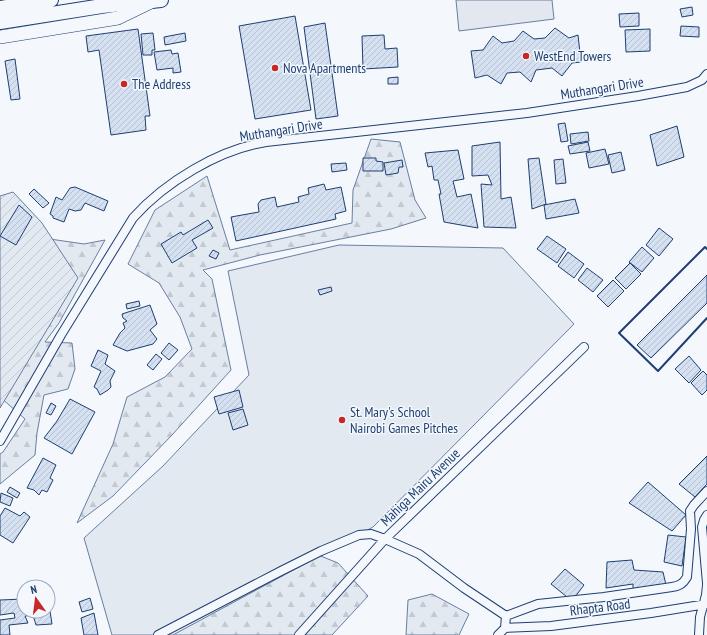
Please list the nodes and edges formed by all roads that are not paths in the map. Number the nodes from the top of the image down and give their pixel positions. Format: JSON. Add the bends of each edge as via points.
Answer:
{"nodes":[{"id":1,"x":51,"y":0,"type":"edge"},
{"id":2,"x":158,"y":0,"type":"edge"},
{"id":3,"x":0,"y":8,"type":"edge"},
{"id":4,"x":0,"y":22,"type":"edge"},
{"id":5,"x":0,"y":36,"type":"edge"},
{"id":6,"x":707,"y":74,"type":"edge"},
{"id":7,"x":584,"y":347,"type":"dead end"},
{"id":8,"x":0,"y":441,"type":"edge"},
{"id":9,"x":707,"y":491,"type":"edge"},
{"id":10,"x":707,"y":516,"type":"edge"},
{"id":11,"x":385,"y":539,"type":"junction"},
{"id":12,"x":707,"y":584,"type":"edge"},
{"id":13,"x":705,"y":605,"type":"edge"},
{"id":14,"x":506,"y":616,"type":"junction"},
{"id":15,"x":506,"y":628,"type":"junction"},
{"id":16,"x":158,"y":635,"type":"edge"},
{"id":17,"x":299,"y":635,"type":"edge"},
{"id":18,"x":498,"y":635,"type":"edge"},
{"id":19,"x":699,"y":635,"type":"edge"}],
"edges":[{"from":1,"to":3,"type":"highway"},
{"from":2,"to":4,"type":"highway"},
{"from":2,"to":5,"type":"main road","via":[[118,18]]},
{"from":6,"to":8,"type":"street","name":"Muthangari Drive","via":[[702,80],[687,87],[638,96],[527,113],[266,142],[230,151],[175,182],[133,218],[64,329]]},
{"from":7,"to":11,"type":"street","name":"Mahiga Mairu Avenue"},
{"from":9,"to":14,"type":"street","via":[[690,511],[687,577],[678,586],[538,604]]},
{"from":10,"to":12,"type":"street","via":[[702,526]]},
{"from":11,"to":14,"type":"street","via":[[419,554]]},
{"from":11,"to":16,"type":"street","via":[[371,534],[359,535],[295,564]]},
{"from":11,"to":17,"type":"street","name":"Mahiga Mairu Avenue"},
{"from":12,"to":13,"type":"street"},
{"from":13,"to":15,"type":"street","name":"Rhapta Road","via":[[551,626]]},
{"from":13,"to":19,"type":"street","via":[[700,617]]},
{"from":14,"to":15,"type":"street"},
{"from":15,"to":18,"type":"street"}]}
